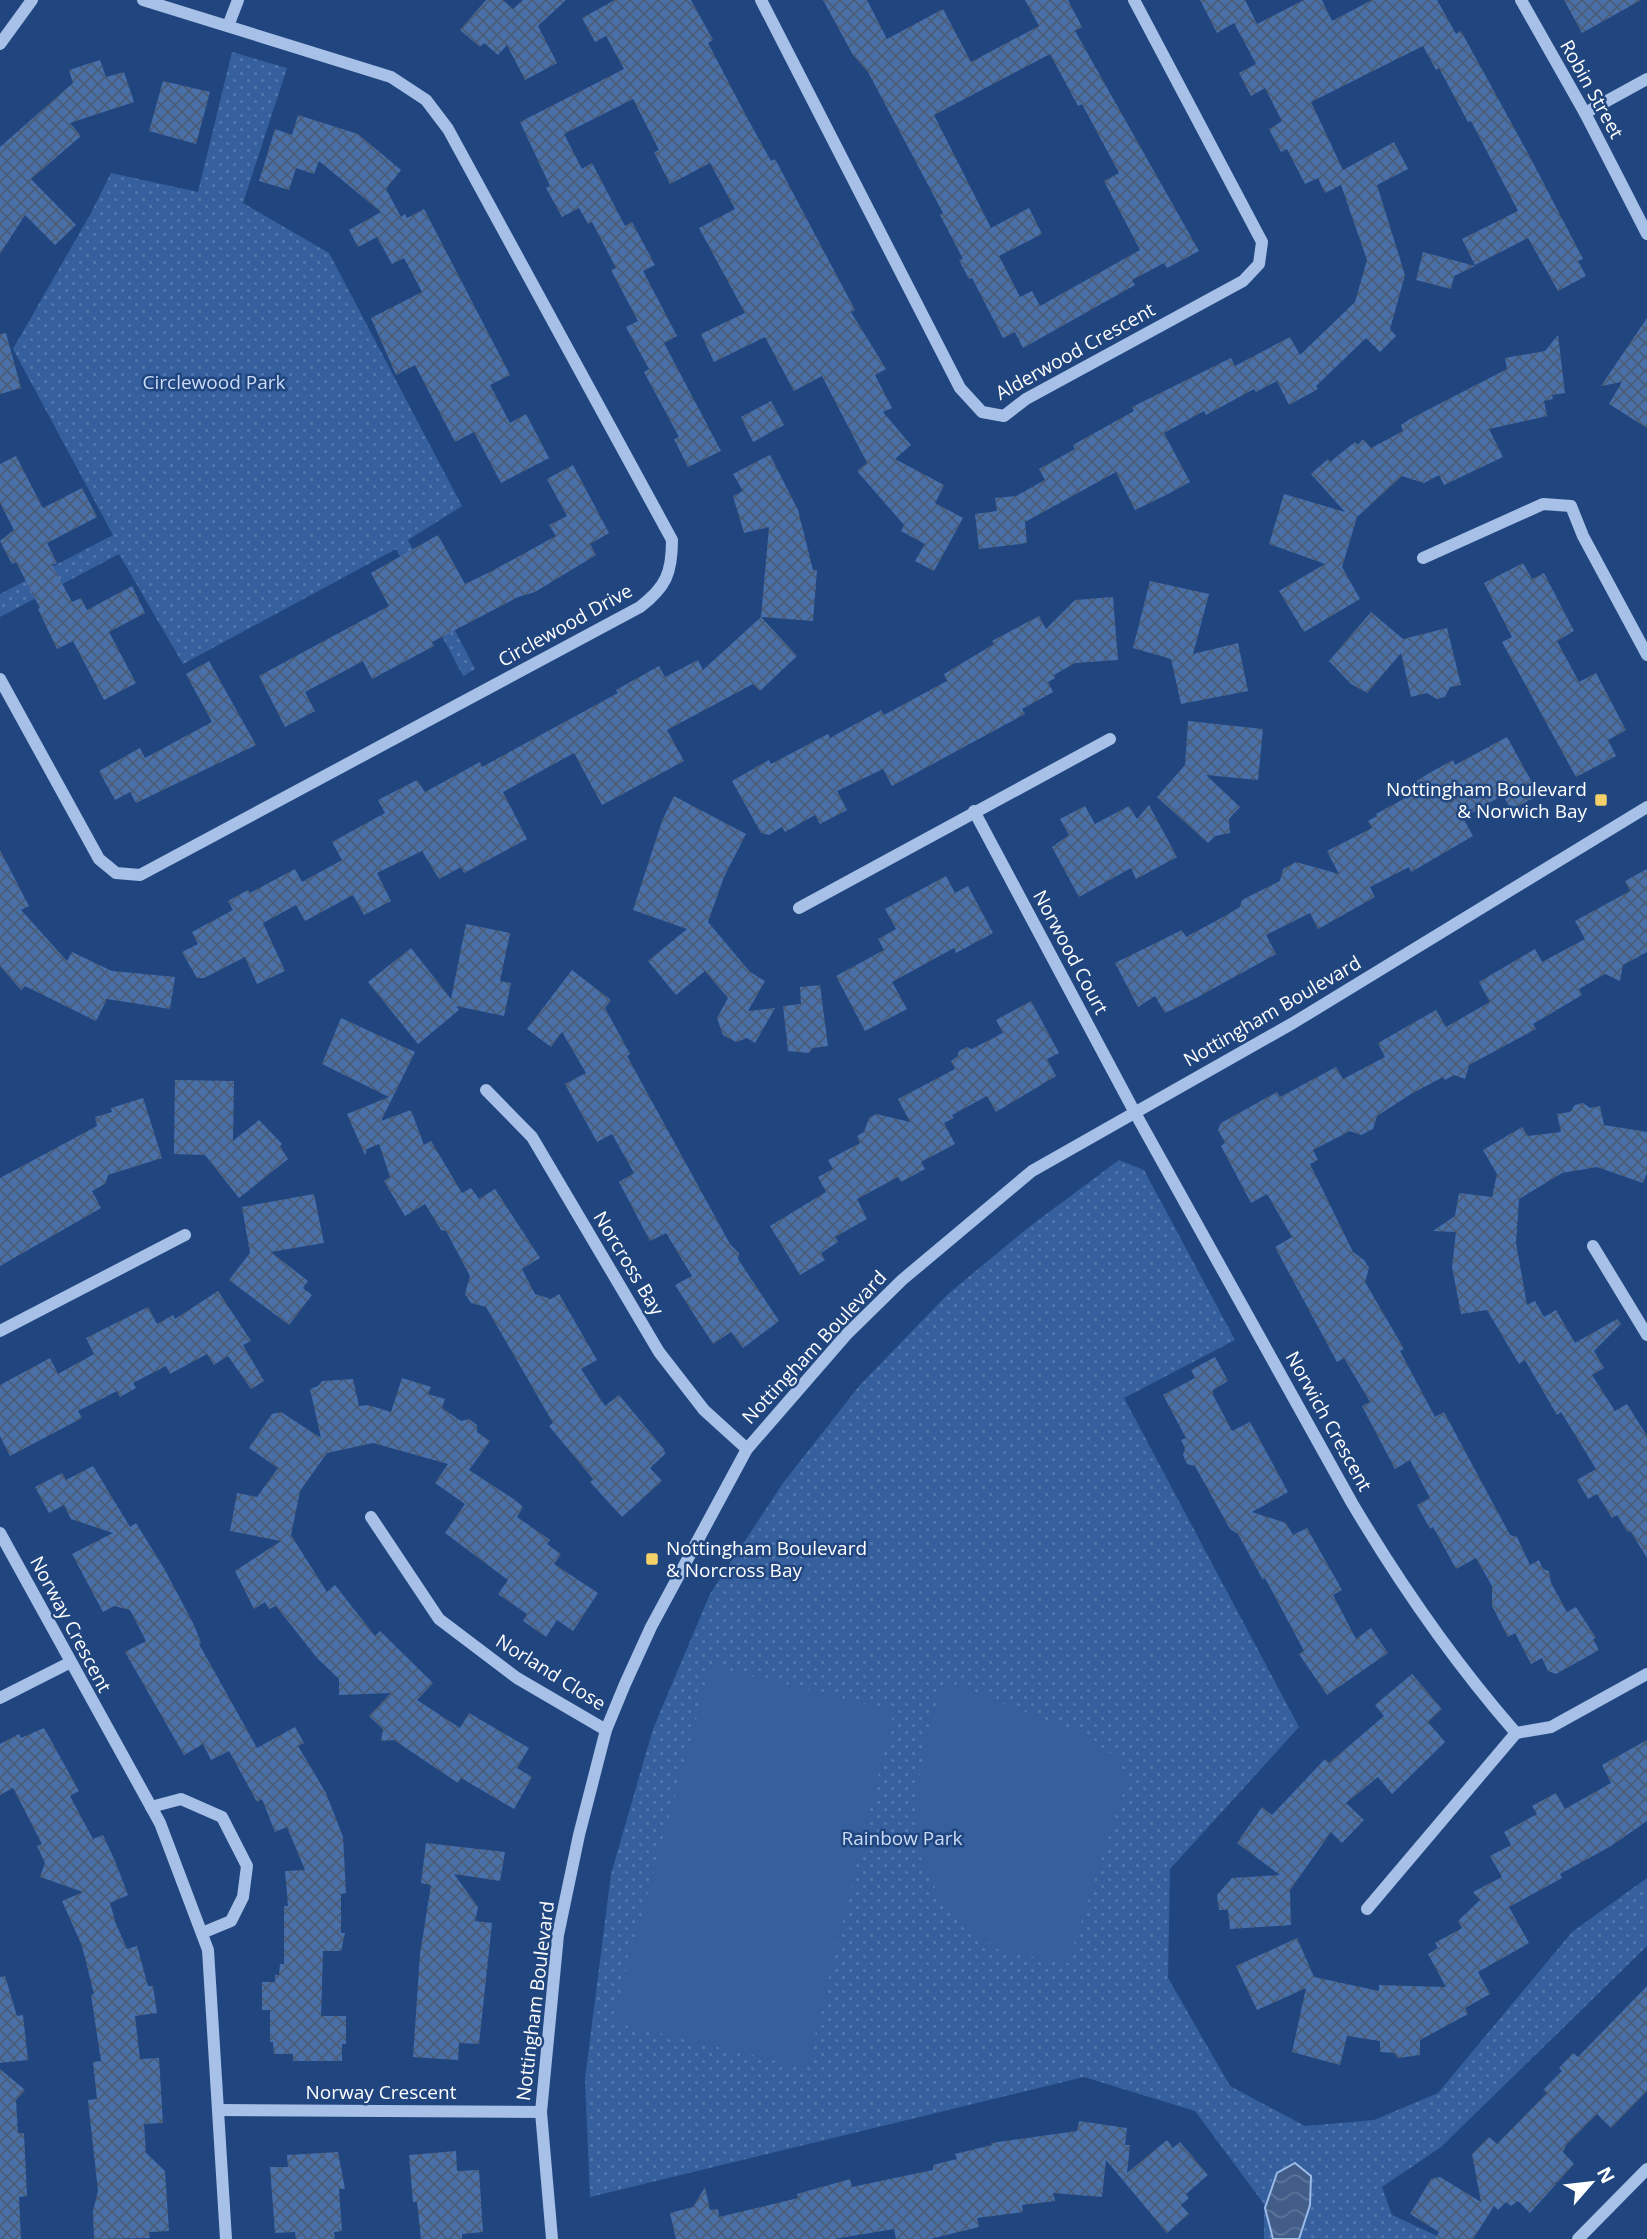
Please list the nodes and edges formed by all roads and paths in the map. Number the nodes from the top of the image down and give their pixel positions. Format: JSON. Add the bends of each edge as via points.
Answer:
{"nodes":[{"id":1,"x":32,"y":0,"type":"edge"},
{"id":2,"x":142,"y":0,"type":"edge"},
{"id":3,"x":238,"y":0,"type":"edge"},
{"id":4,"x":761,"y":0,"type":"edge"},
{"id":5,"x":1134,"y":0,"type":"edge"},
{"id":6,"x":1521,"y":0,"type":"edge"},
{"id":7,"x":228,"y":26,"type":"junction"},
{"id":8,"x":0,"y":44,"type":"edge"},
{"id":9,"x":1647,"y":79,"type":"edge"},
{"id":10,"x":1585,"y":113,"type":"junction"},
{"id":11,"x":1647,"y":234,"type":"edge"},
{"id":12,"x":1423,"y":558,"type":"dead end"},
{"id":13,"x":1647,"y":655,"type":"edge"},
{"id":14,"x":0,"y":679,"type":"edge"},
{"id":15,"x":1110,"y":739,"type":"dead end"},
{"id":16,"x":1647,"y":807,"type":"edge"},
{"id":17,"x":974,"y":811,"type":"junction"},
{"id":18,"x":799,"y":908,"type":"dead end"},
{"id":19,"x":486,"y":1090,"type":"dead end"},
{"id":20,"x":1134,"y":1111,"type":"junction"},
{"id":21,"x":185,"y":1235,"type":"dead end"},
{"id":22,"x":1593,"y":1246,"type":"dead end"},
{"id":23,"x":0,"y":1331,"type":"edge"},
{"id":24,"x":1647,"y":1335,"type":"edge"},
{"id":25,"x":747,"y":1449,"type":"junction"},
{"id":26,"x":371,"y":1517,"type":"dead end"},
{"id":27,"x":0,"y":1532,"type":"edge"},
{"id":28,"x":69,"y":1662,"type":"junction"},
{"id":29,"x":1647,"y":1674,"type":"edge"},
{"id":30,"x":0,"y":1698,"type":"edge"},
{"id":31,"x":606,"y":1730,"type":"junction"},
{"id":32,"x":1516,"y":1733,"type":"junction"},
{"id":33,"x":151,"y":1807,"type":"junction"},
{"id":34,"x":1367,"y":1909,"type":"dead end"},
{"id":35,"x":202,"y":1933,"type":"junction"},
{"id":36,"x":220,"y":2110,"type":"junction"},
{"id":37,"x":541,"y":2112,"type":"junction"},
{"id":38,"x":1647,"y":2169,"type":"edge"},
{"id":39,"x":226,"y":2239,"type":"edge"},
{"id":40,"x":552,"y":2239,"type":"edge"},
{"id":41,"x":1578,"y":2239,"type":"edge"}],
"edges":[{"from":1,"to":8,"type":"street"},
{"from":2,"to":7,"type":"street","name":"Circlewood Drive"},
{"from":3,"to":7,"type":"street"},
{"from":4,"to":5,"type":"street","name":"Alderwood Crescent","via":[[960,388],[982,412],[1004,416],[1026,399],[1243,281],[1259,264],[1262,242]]},
{"from":6,"to":10,"type":"street","name":"Robin Street"},
{"from":7,"to":14,"type":"street","name":"Circlewood Drive","via":[[391,77],[426,100],[448,129],[672,540],[672,563],[660,591],[640,607],[140,875],[116,873],[99,859]]},
{"from":9,"to":10,"type":"street"},
{"from":10,"to":11,"type":"street","name":"Robin Street"},
{"from":12,"to":13,"type":"street","via":[[1543,504],[1571,506]]},
{"from":15,"to":17,"type":"street"},
{"from":16,"to":20,"type":"street","name":"Nottingham Boulevard","via":[[1293,1023]]},
{"from":17,"to":18,"type":"street"},
{"from":17,"to":20,"type":"street","name":"Norwood Court"},
{"from":19,"to":25,"type":"street","name":"Norcross Bay","via":[[532,1137],[659,1352],[704,1410]]},
{"from":20,"to":25,"type":"street","name":"Nottingham Boulevard","via":[[1032,1171],[902,1280],[846,1335]]},
{"from":20,"to":32,"type":"street","name":"Norwich Crescent","via":[[1385,1558],[1482,1695]]},
{"from":21,"to":23,"type":"street"},
{"from":22,"to":24,"type":"street"},
{"from":25,"to":31,"type":"street","name":"Nottingham Boulevard","via":[[651,1627]]},
{"from":26,"to":31,"type":"street","name":"Norland Close","via":[[439,1619],[517,1678]]},
{"from":27,"to":28,"type":"street","name":"Norway Crescent"},
{"from":28,"to":30,"type":"street"},
{"from":28,"to":33,"type":"street","name":"Norway Crescent"},
{"from":29,"to":32,"type":"street","via":[[1551,1727]]},
{"from":31,"to":37,"type":"street","name":"Nottingham Boulevard","via":[[558,1935]]},
{"from":32,"to":34,"type":"street"},
{"from":33,"to":35,"type":"street","name":"Norway Crescent"},
{"from":33,"to":35,"type":"street","via":[[181,1799],[222,1817],[247,1866],[243,1897],[231,1921]]},
{"from":35,"to":36,"type":"street","name":"Norway Crescent","via":[[208,1950]]},
{"from":36,"to":37,"type":"street","name":"Norway Crescent"},
{"from":36,"to":39,"type":"street","name":"Norway Crescent"},
{"from":37,"to":40,"type":"street","name":"Nottingham Boulevard"},
{"from":38,"to":41,"type":"street"}]}
